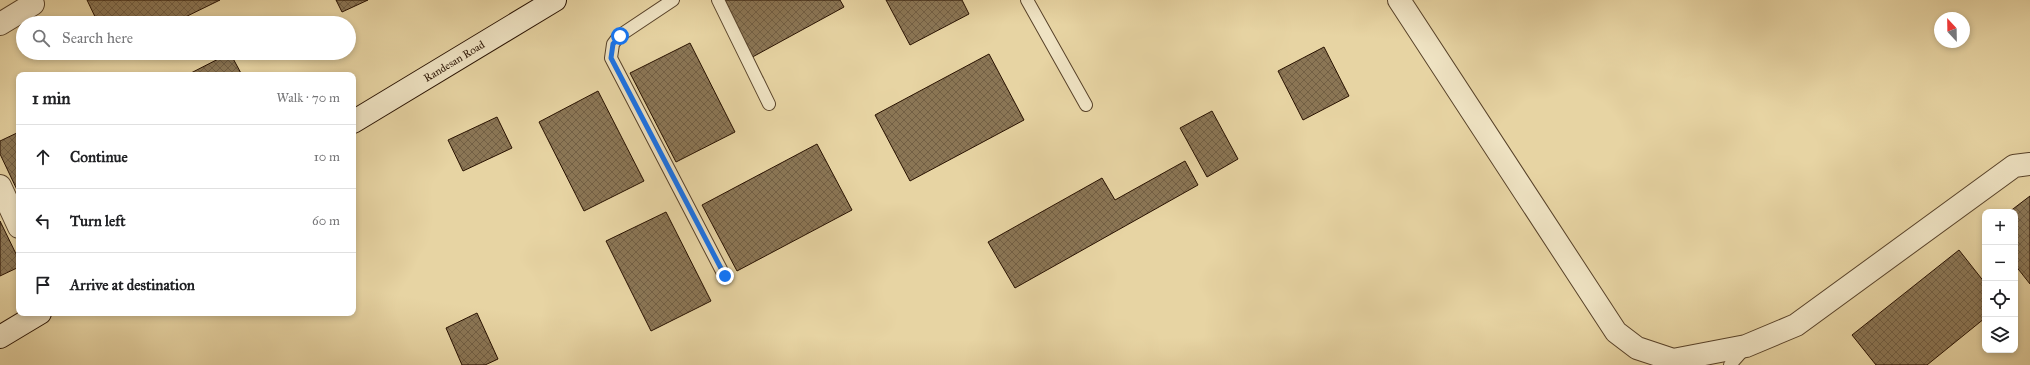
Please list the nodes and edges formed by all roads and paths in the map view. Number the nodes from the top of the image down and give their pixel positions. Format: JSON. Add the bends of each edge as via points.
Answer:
{"nodes":[{"id":1,"x":555,"y":0,"type":"edge"},
{"id":2,"x":673,"y":0,"type":"edge"},
{"id":3,"x":718,"y":0,"type":"edge"},
{"id":4,"x":1027,"y":0,"type":"edge"},
{"id":5,"x":1399,"y":0,"type":"edge"},
{"id":6,"x":33,"y":4,"type":"dead end"},
{"id":7,"x":0,"y":24,"type":"edge"},
{"id":8,"x":769,"y":104,"type":"dead end"},
{"id":9,"x":1086,"y":105,"type":"dead end"},
{"id":10,"x":356,"y":120,"type":"edge"},
{"id":11,"x":2030,"y":164,"type":"edge"},
{"id":12,"x":0,"y":186,"type":"edge"},
{"id":13,"x":16,"y":221,"type":"edge"},
{"id":14,"x":725,"y":276,"type":"dead end"},
{"id":15,"x":35,"y":316,"type":"edge"},
{"id":16,"x":0,"y":337,"type":"edge"},
{"id":17,"x":1746,"y":346,"type":"junction"},
{"id":18,"x":1730,"y":365,"type":"edge"}],
"edges":[{"from":1,"to":10,"type":"street","name":"Randesan Road"},
{"from":2,"to":14,"type":"lane","via":[[620,36],[613,44],[611,58]]},
{"from":3,"to":8,"type":"lane"},
{"from":4,"to":9,"type":"lane"},
{"from":5,"to":17,"type":"street","via":[[1616,332],[1637,348],[1673,360]]},
{"from":6,"to":7,"type":"street"},
{"from":11,"to":17,"type":"street","via":[[2014,166],[1796,326]]},
{"from":12,"to":13,"type":"street"},
{"from":15,"to":16,"type":"street"},
{"from":17,"to":18,"type":"lane"}]}
